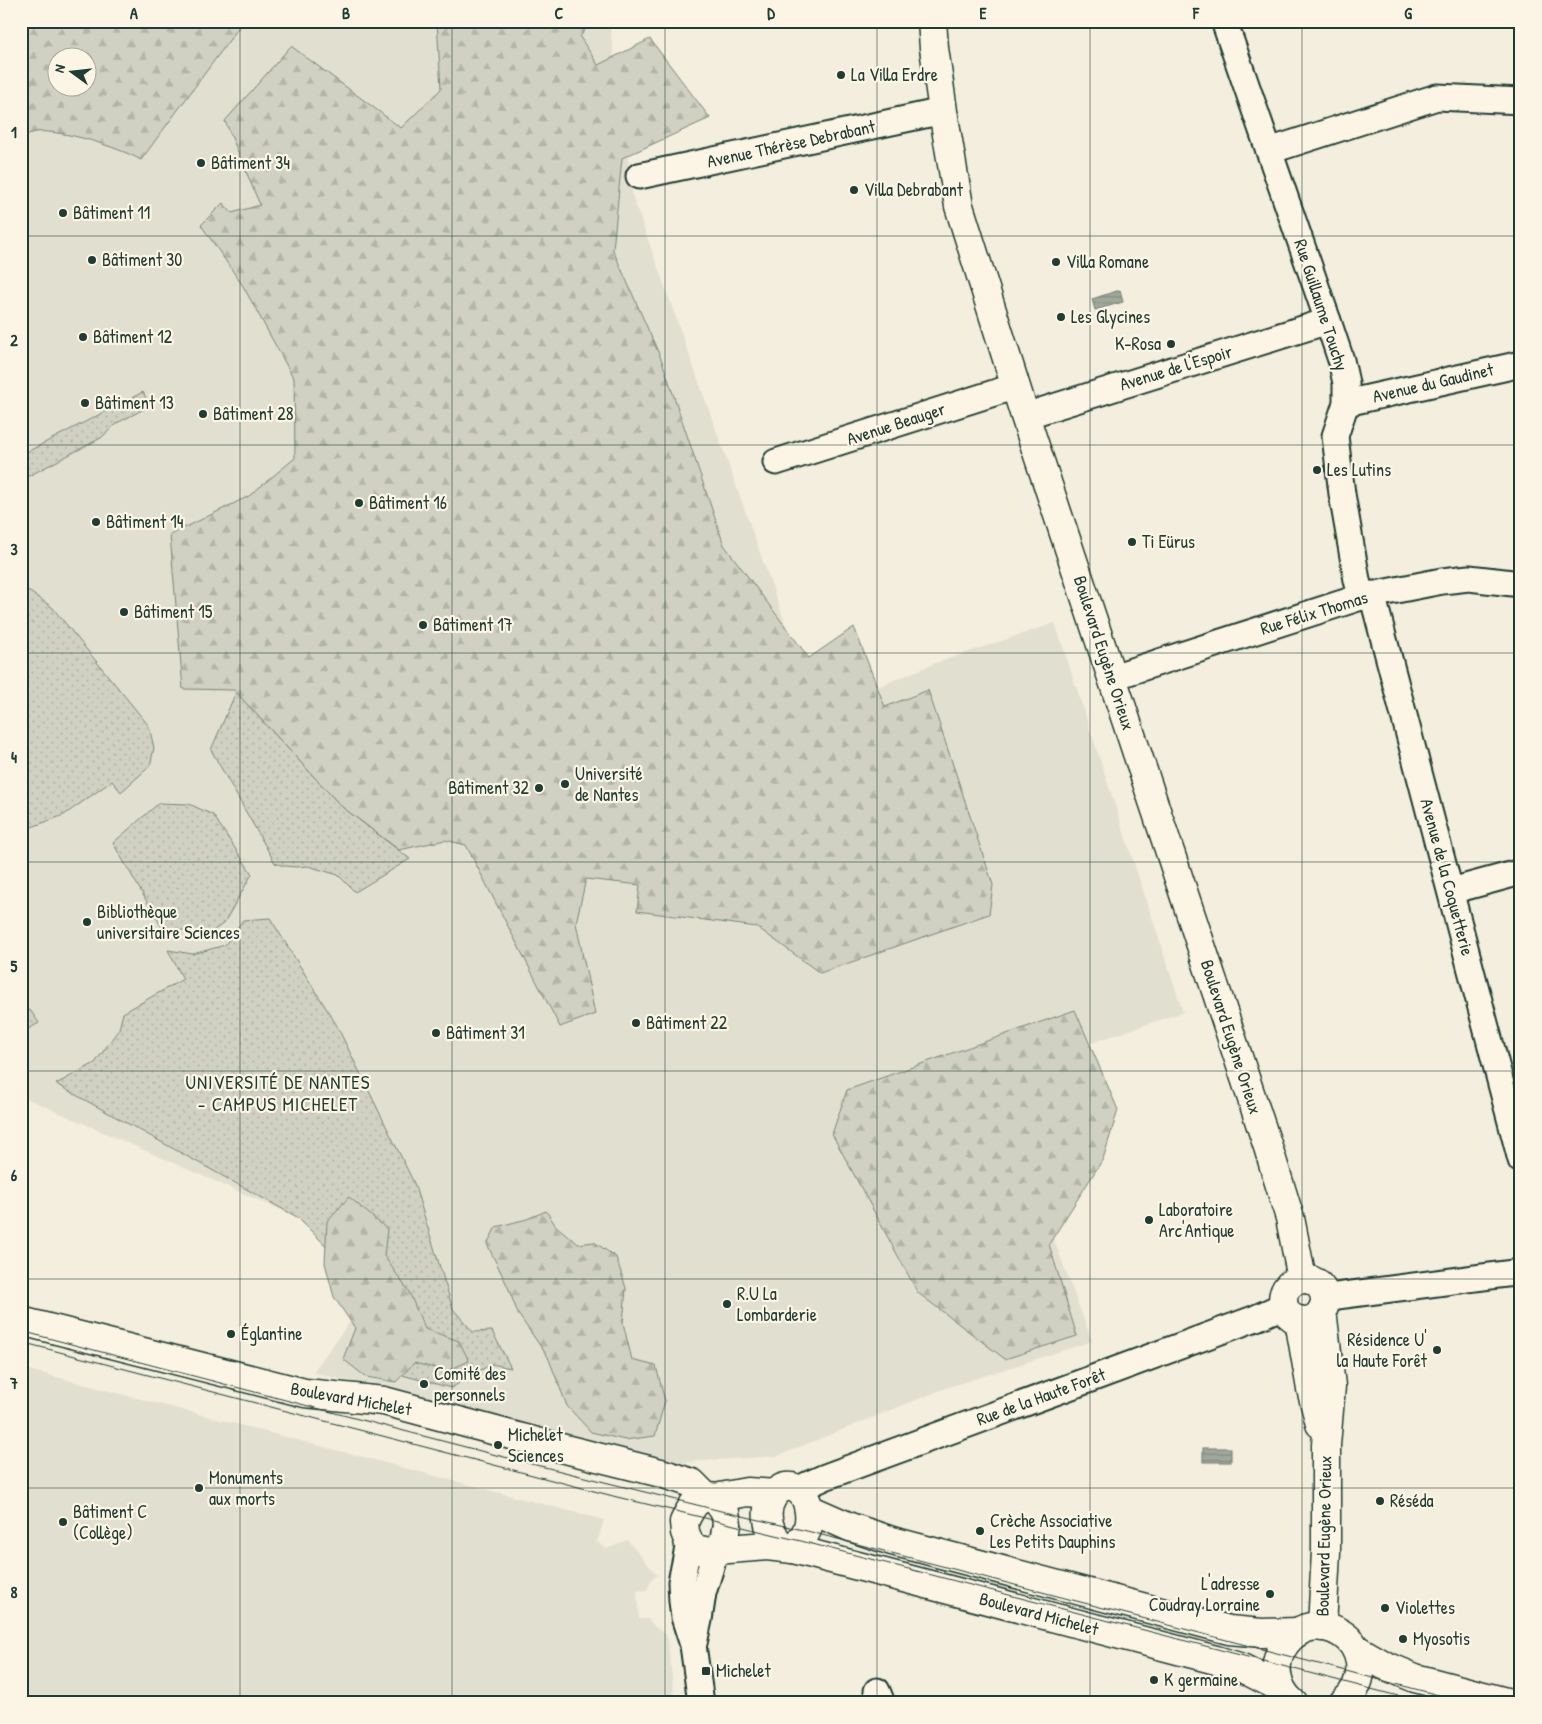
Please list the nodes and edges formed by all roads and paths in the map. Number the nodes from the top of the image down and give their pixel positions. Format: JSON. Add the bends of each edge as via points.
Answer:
{"nodes":[{"id":1,"x":932,"y":21,"type":"edge"},
{"id":2,"x":1224,"y":21,"type":"edge"},
{"id":3,"x":1521,"y":101,"type":"edge"},
{"id":4,"x":943,"y":111,"type":"junction"},
{"id":5,"x":1269,"y":151,"type":"junction"},
{"id":6,"x":639,"y":176,"type":"dead end"},
{"id":7,"x":1328,"y":321,"type":"junction"},
{"id":8,"x":1521,"y":364,"type":"edge"},
{"id":9,"x":1016,"y":386,"type":"junction"},
{"id":10,"x":1346,"y":403,"type":"junction"},
{"id":11,"x":1025,"y":416,"type":"junction"},
{"id":12,"x":776,"y":462,"type":"dead end"},
{"id":13,"x":1521,"y":584,"type":"edge"},
{"id":14,"x":1367,"y":595,"type":"junction"},
{"id":15,"x":1113,"y":677,"type":"junction"},
{"id":16,"x":1521,"y":872,"type":"edge"},
{"id":17,"x":1450,"y":891,"type":"junction"},
{"id":18,"x":1521,"y":1160,"type":"edge"},
{"id":19,"x":1521,"y":1272,"type":"edge"},
{"id":20,"x":1308,"y":1310,"type":"junction"},
{"id":21,"x":21,"y":1321,"type":"edge"},
{"id":22,"x":710,"y":1497,"type":"junction"},
{"id":23,"x":795,"y":1498,"type":"junction"},
{"id":24,"x":689,"y":1543,"type":"junction"},
{"id":25,"x":787,"y":1548,"type":"junction"},
{"id":26,"x":716,"y":1550,"type":"junction"},
{"id":27,"x":1310,"y":1629,"type":"junction"},
{"id":28,"x":693,"y":1645,"type":"junction"},
{"id":29,"x":1356,"y":1649,"type":"junction"},
{"id":30,"x":1287,"y":1696,"type":"edge"},
{"id":31,"x":701,"y":1703,"type":"edge"},
{"id":32,"x":1343,"y":1703,"type":"edge"},
{"id":33,"x":1510,"y":1703,"type":"edge"}],
"edges":[{"from":1,"to":4,"type":"street","name":"Boulevard Eugène Orieux"},
{"from":2,"to":5,"type":"street","name":"Rue Guillaume Touchy"},
{"from":3,"to":5,"type":"street","via":[[1437,97]]},
{"from":4,"to":6,"type":"street","name":"Avenue Thérèse Debrabant"},
{"from":4,"to":9,"type":"street","name":"Boulevard Eugène Orieux","via":[[958,206]]},
{"from":5,"to":7,"type":"street","name":"Rue Guillaume Touchy"},
{"from":7,"to":10,"type":"street","name":"Rue Guillaume Touchy","via":[[1341,360]]},
{"from":7,"to":11,"type":"street","name":"Avenue de l'Espoir"},
{"from":8,"to":10,"type":"street","name":"Avenue du Gaudinet"},
{"from":9,"to":11,"type":"street","name":"Boulevard Eugène Orieux"},
{"from":9,"to":12,"type":"street","name":"Avenue Beauger"},
{"from":10,"to":14,"type":"street","name":"Rue Guillaume Touchy","via":[[1335,436],[1357,580]]},
{"from":11,"to":15,"type":"street","name":"Boulevard Eugène Orieux"},
{"from":13,"to":14,"type":"street","name":"Rue Félix Thomas","via":[[1469,578]]},
{"from":14,"to":15,"type":"street","name":"Rue Félix Thomas"},
{"from":14,"to":17,"type":"street","name":"Avenue de la Coquetterie"},
{"from":15,"to":20,"type":"street","name":"Boulevard Eugène Orieux","via":[[1268,1147],[1290,1218],[1302,1279],[1311,1280],[1324,1292]]},
{"from":16,"to":17,"type":"street"},
{"from":17,"to":18,"type":"street","name":"Avenue de la Coquetterie"},
{"from":19,"to":20,"type":"street","name":"Rue de la Haute Forêt","via":[[1337,1296]]},
{"from":20,"to":23,"type":"street","name":"Rue de la Haute Forêt","via":[[1278,1308],[825,1477],[806,1485]]},
{"from":20,"to":27,"type":"street","name":"Boulevard Eugène Orieux","via":[[1331,1386],[1326,1445],[1324,1607]]},
{"from":21,"to":22,"type":"street","name":"Boulevard Michelet","via":[[305,1393],[384,1401],[661,1473],[692,1483]]},
{"from":22,"to":23,"type":"street","name":"Boulevard Michelet","via":[[747,1492]]},
{"from":22,"to":24,"type":"street","via":[[694,1504],[684,1522]]},
{"from":22,"to":26,"type":"street","via":[[726,1512],[724,1542]]},
{"from":23,"to":25,"type":"street","via":[[807,1531]]},
{"from":23,"to":25,"type":"street","via":[[768,1506],[768,1521],[773,1534]]},
{"from":23,"to":27,"type":"street","name":"Boulevard Michelet","via":[[850,1527],[892,1541],[1229,1630],[1262,1633]]},
{"from":24,"to":26,"type":"street","via":[[702,1552]]},
{"from":24,"to":28,"type":"street","via":[[681,1582],[684,1617]]},
{"from":25,"to":26,"type":"street","name":"Boulevard Michelet","via":[[768,1546]]},
{"from":25,"to":30,"type":"street","name":"Boulevard Michelet","via":[[1216,1660],[1242,1668]]},
{"from":26,"to":28,"type":"street","via":[[702,1593],[700,1620]]},
{"from":27,"to":29,"type":"street","via":[[1333,1629],[1344,1635]]},
{"from":27,"to":30,"type":"street","via":[[1283,1645],[1277,1659],[1277,1677]]},
{"from":28,"to":31,"type":"street"},
{"from":29,"to":32,"type":"street","via":[[1360,1662],[1359,1678],[1351,1696]]},
{"from":29,"to":33,"type":"street","via":[[1415,1678]]}]}
